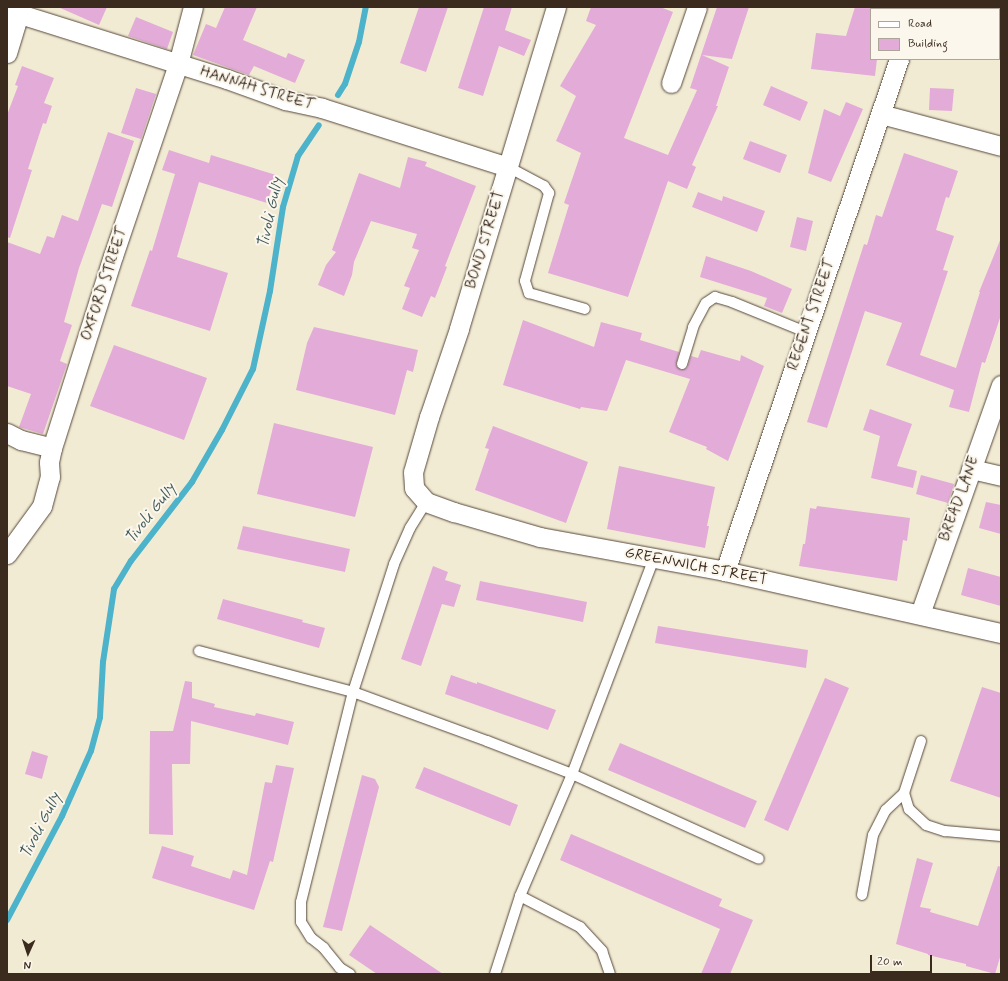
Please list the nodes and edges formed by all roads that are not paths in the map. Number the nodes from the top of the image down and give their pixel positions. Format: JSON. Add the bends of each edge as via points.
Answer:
{"nodes":[{"id":1,"x":193,"y":7,"type":"edge"},
{"id":2,"x":556,"y":7,"type":"edge"},
{"id":3,"x":697,"y":7,"type":"edge"},
{"id":4,"x":16,"y":10,"type":"edge"},
{"id":5,"x":7,"y":53,"type":"edge"},
{"id":6,"x":899,"y":60,"type":"edge"},
{"id":7,"x":178,"y":64,"type":"junction"},
{"id":8,"x":671,"y":83,"type":"dead end"},
{"id":9,"x":881,"y":114,"type":"junction"},
{"id":10,"x":1001,"y":146,"type":"edge"},
{"id":11,"x":508,"y":167,"type":"junction"},
{"id":12,"x":585,"y":308,"type":"dead end"},
{"id":13,"x":806,"y":332,"type":"junction"},
{"id":14,"x":682,"y":364,"type":"dead end"},
{"id":15,"x":1001,"y":385,"type":"edge"},
{"id":16,"x":7,"y":433,"type":"edge"},
{"id":17,"x":52,"y":448,"type":"junction"},
{"id":18,"x":971,"y":469,"type":"junction"},
{"id":19,"x":1001,"y":476,"type":"edge"},
{"id":20,"x":426,"y":502,"type":"junction"},
{"id":21,"x":7,"y":554,"type":"edge"},
{"id":22,"x":654,"y":558,"type":"junction"},
{"id":23,"x":725,"y":571,"type":"junction"},
{"id":24,"x":920,"y":614,"type":"junction"},
{"id":25,"x":1001,"y":633,"type":"edge"},
{"id":26,"x":199,"y":651,"type":"dead end"},
{"id":27,"x":353,"y":692,"type":"junction"},
{"id":28,"x":921,"y":741,"type":"dead end"},
{"id":29,"x":572,"y":774,"type":"junction"},
{"id":30,"x":904,"y":793,"type":"junction"},
{"id":31,"x":1001,"y":836,"type":"edge"},
{"id":32,"x":759,"y":859,"type":"dead end"},
{"id":33,"x":862,"y":895,"type":"dead end"},
{"id":34,"x":520,"y":896,"type":"junction"},
{"id":35,"x":350,"y":974,"type":"edge"},
{"id":36,"x":495,"y":974,"type":"edge"},
{"id":37,"x":610,"y":974,"type":"edge"}],
"edges":[{"from":1,"to":7,"type":"street","name":"OXFORD STREET"},
{"from":2,"to":11,"type":"street","name":"BOND STREET"},
{"from":3,"to":8,"type":"street"},
{"from":4,"to":5,"type":"street"},
{"from":4,"to":7,"type":"street","name":"HANNAH STREET"},
{"from":6,"to":9,"type":"street","name":"REGENT STREET"},
{"from":7,"to":11,"type":"street","name":"HANNAH STREET","via":[[285,100],[322,108]]},
{"from":7,"to":17,"type":"street","name":"OXFORD STREET"},
{"from":9,"to":10,"type":"street"},
{"from":9,"to":13,"type":"street","name":"REGENT STREET"},
{"from":11,"to":12,"type":"lane","via":[[544,186],[549,194],[525,281],[529,293]]},
{"from":11,"to":20,"type":"street","name":"BOND STREET","via":[[413,472],[414,488]]},
{"from":13,"to":14,"type":"lane","via":[[715,297],[706,303],[693,327]]},
{"from":13,"to":23,"type":"street","name":"REGENT STREET"},
{"from":15,"to":18,"type":"street","name":"BREAD LANE"},
{"from":16,"to":17,"type":"street","via":[[21,440]]},
{"from":17,"to":21,"type":"street","name":"OXFORD STREET","via":[[49,462],[50,477],[42,506]]},
{"from":18,"to":19,"type":"street"},
{"from":18,"to":24,"type":"street","name":"BREAD LANE"},
{"from":20,"to":22,"type":"street","name":"GREENWICH STREET","via":[[540,538]]},
{"from":20,"to":27,"type":"lane","via":[[410,528],[394,564]]},
{"from":22,"to":23,"type":"street","name":"GREENWICH STREET"},
{"from":22,"to":29,"type":"lane"},
{"from":23,"to":24,"type":"street","name":"GREENWICH STREET"},
{"from":24,"to":25,"type":"street","name":"GREENWICH STREET"},
{"from":26,"to":27,"type":"lane"},
{"from":27,"to":29,"type":"lane"},
{"from":27,"to":35,"type":"lane","via":[[301,902],[301,922],[311,938],[324,948],[340,968]]},
{"from":28,"to":30,"type":"lane"},
{"from":29,"to":32,"type":"lane"},
{"from":29,"to":34,"type":"lane"},
{"from":30,"to":31,"type":"lane","via":[[909,809],[926,824],[945,831]]},
{"from":30,"to":33,"type":"lane","via":[[886,810],[873,835]]},
{"from":34,"to":36,"type":"lane"},
{"from":34,"to":37,"type":"lane","via":[[580,926],[602,951]]}]}
